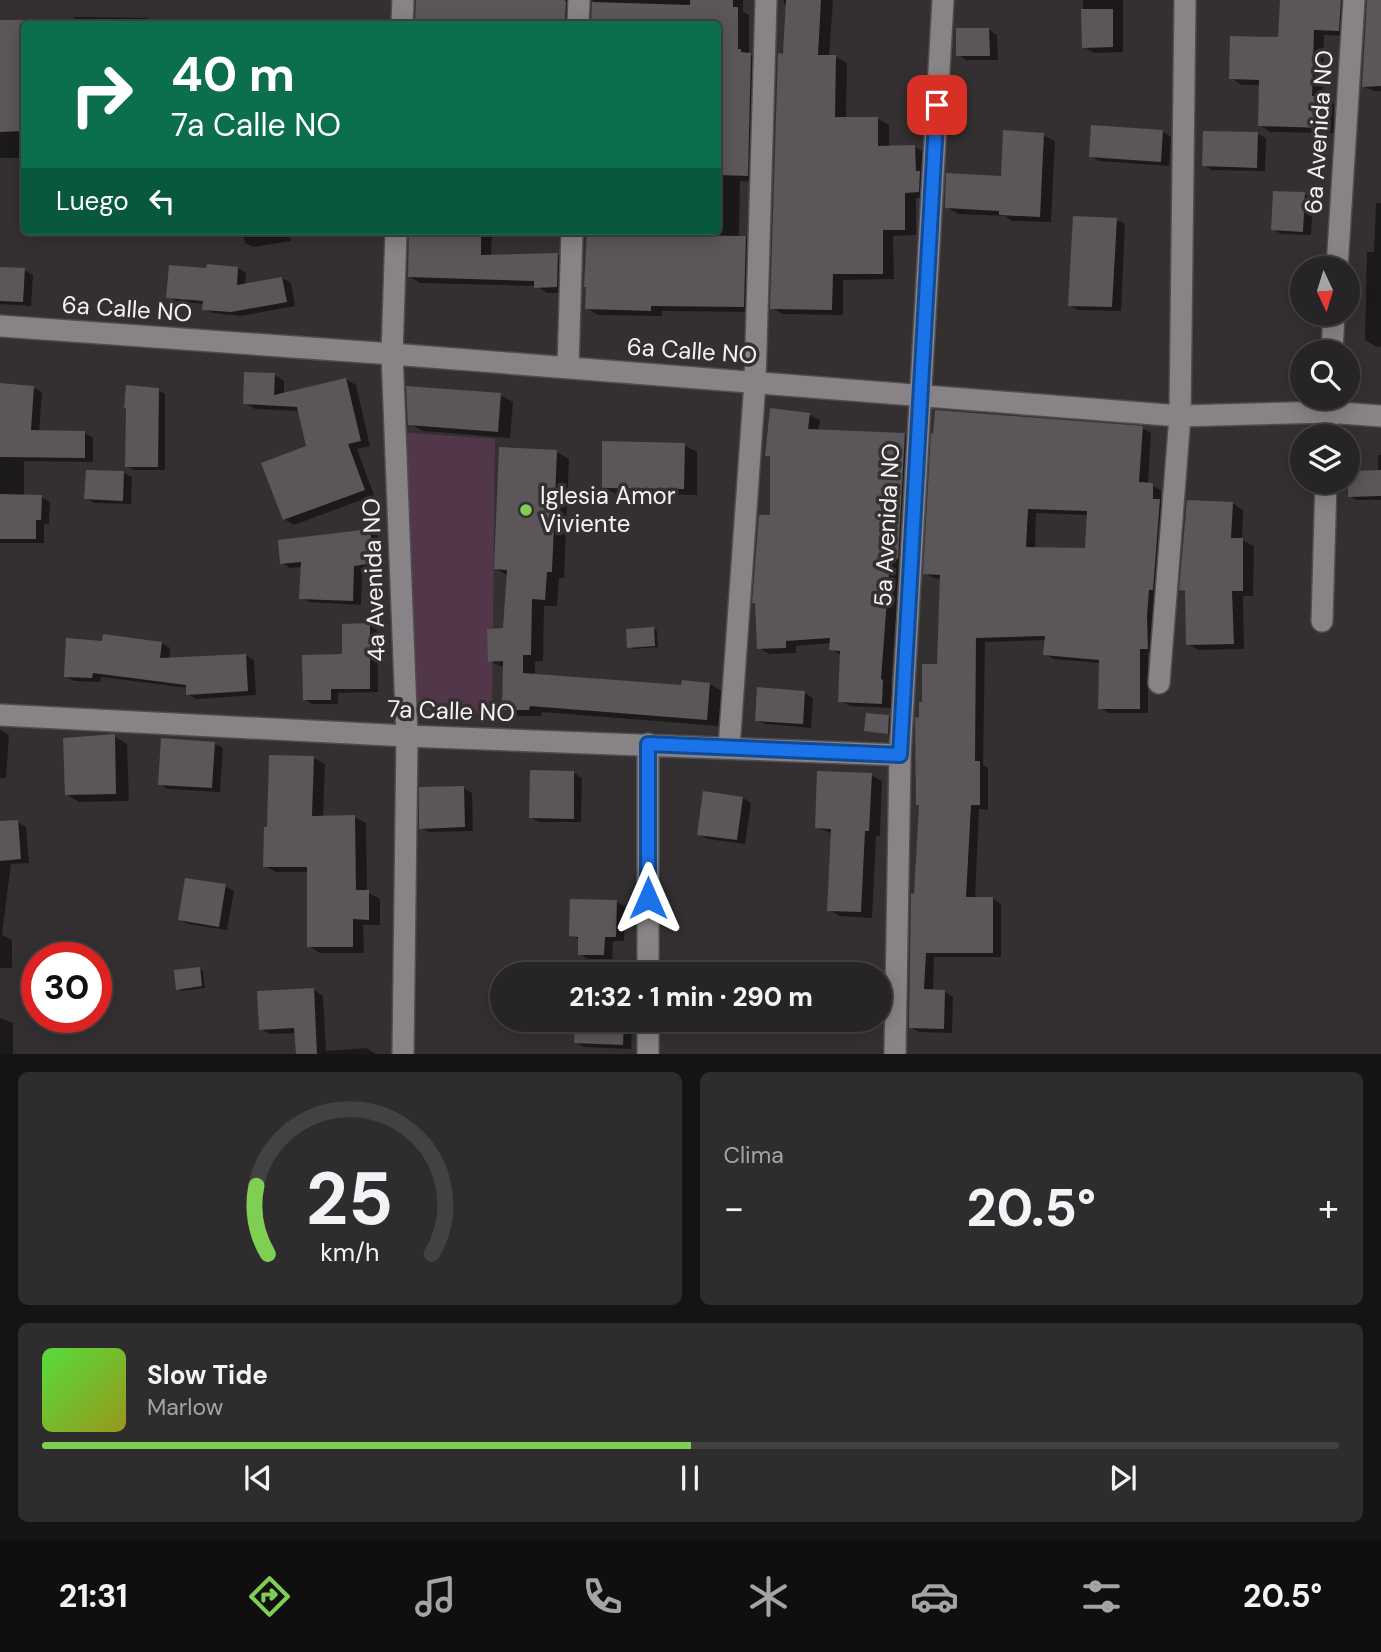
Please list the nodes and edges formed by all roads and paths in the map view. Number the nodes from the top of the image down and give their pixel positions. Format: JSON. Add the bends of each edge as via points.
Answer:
{"nodes":[{"id":1,"x":403,"y":0,"type":"edge"},
{"id":2,"x":579,"y":0,"type":"edge"},
{"id":3,"x":766,"y":0,"type":"edge"},
{"id":4,"x":943,"y":0,"type":"edge"},
{"id":5,"x":1185,"y":0,"type":"edge"},
{"id":6,"x":1354,"y":0,"type":"edge"},
{"id":7,"x":402,"y":21,"type":"edge"},
{"id":8,"x":578,"y":21,"type":"edge"},
{"id":9,"x":396,"y":235,"type":"edge"},
{"id":10,"x":572,"y":235,"type":"edge"},
{"id":11,"x":1338,"y":256,"type":"edge"},
{"id":12,"x":0,"y":326,"type":"edge"},
{"id":13,"x":391,"y":354,"type":"junction"},
{"id":14,"x":568,"y":368,"type":"junction"},
{"id":15,"x":755,"y":382,"type":"junction"},
{"id":16,"x":921,"y":395,"type":"junction"},
{"id":17,"x":1290,"y":407,"type":"edge"},
{"id":18,"x":1354,"y":410,"type":"edge"},
{"id":19,"x":1180,"y":416,"type":"junction"},
{"id":20,"x":1381,"y":416,"type":"edge"},
{"id":21,"x":1326,"y":494,"type":"edge"},
{"id":22,"x":1322,"y":621,"type":"dead end"},
{"id":23,"x":1159,"y":684,"type":"dead end"},
{"id":24,"x":0,"y":715,"type":"edge"},
{"id":25,"x":407,"y":736,"type":"junction"},
{"id":26,"x":648,"y":744,"type":"junction"},
{"id":27,"x":729,"y":748,"type":"junction"},
{"id":28,"x":900,"y":755,"type":"junction"},
{"id":29,"x":648,"y":962,"type":"edge"},
{"id":30,"x":648,"y":1032,"type":"edge"},
{"id":31,"x":403,"y":1054,"type":"edge"},
{"id":32,"x":648,"y":1054,"type":"edge"},
{"id":33,"x":895,"y":1054,"type":"edge"}],
"edges":[{"from":1,"to":7,"type":"street"},
{"from":2,"to":8,"type":"street"},
{"from":3,"to":15,"type":"street"},
{"from":4,"to":16,"type":"street","name":"5a Avenida NO"},
{"from":5,"to":19,"type":"street"},
{"from":6,"to":11,"type":"street","name":"6a Avenida NO"},
{"from":9,"to":13,"type":"street","name":"4a Avenida NO"},
{"from":10,"to":14,"type":"street"},
{"from":12,"to":13,"type":"street","name":"6a Calle NO"},
{"from":13,"to":14,"type":"street","name":"6a Calle NO"},
{"from":13,"to":25,"type":"street","name":"4a Avenida NO"},
{"from":14,"to":15,"type":"street","name":"6a Calle NO"},
{"from":15,"to":16,"type":"street","name":"6a Calle NO"},
{"from":15,"to":27,"type":"street"},
{"from":16,"to":19,"type":"street","name":"6a Calle NO"},
{"from":16,"to":28,"type":"street","name":"5a Avenida NO"},
{"from":17,"to":19,"type":"street","name":"6a Calle NO"},
{"from":18,"to":20,"type":"street","name":"6a Calle NO"},
{"from":19,"to":23,"type":"street"},
{"from":21,"to":22,"type":"street"},
{"from":24,"to":25,"type":"street","name":"7a Calle NO"},
{"from":25,"to":26,"type":"street","name":"7a Calle NO"},
{"from":25,"to":31,"type":"street","name":"4a Avenida NO"},
{"from":26,"to":27,"type":"street","name":"7a Calle NO"},
{"from":26,"to":29,"type":"street"},
{"from":27,"to":28,"type":"street","name":"7a Calle NO"},
{"from":28,"to":33,"type":"street","name":"5a Avenida NO"},
{"from":30,"to":32,"type":"street"}]}
